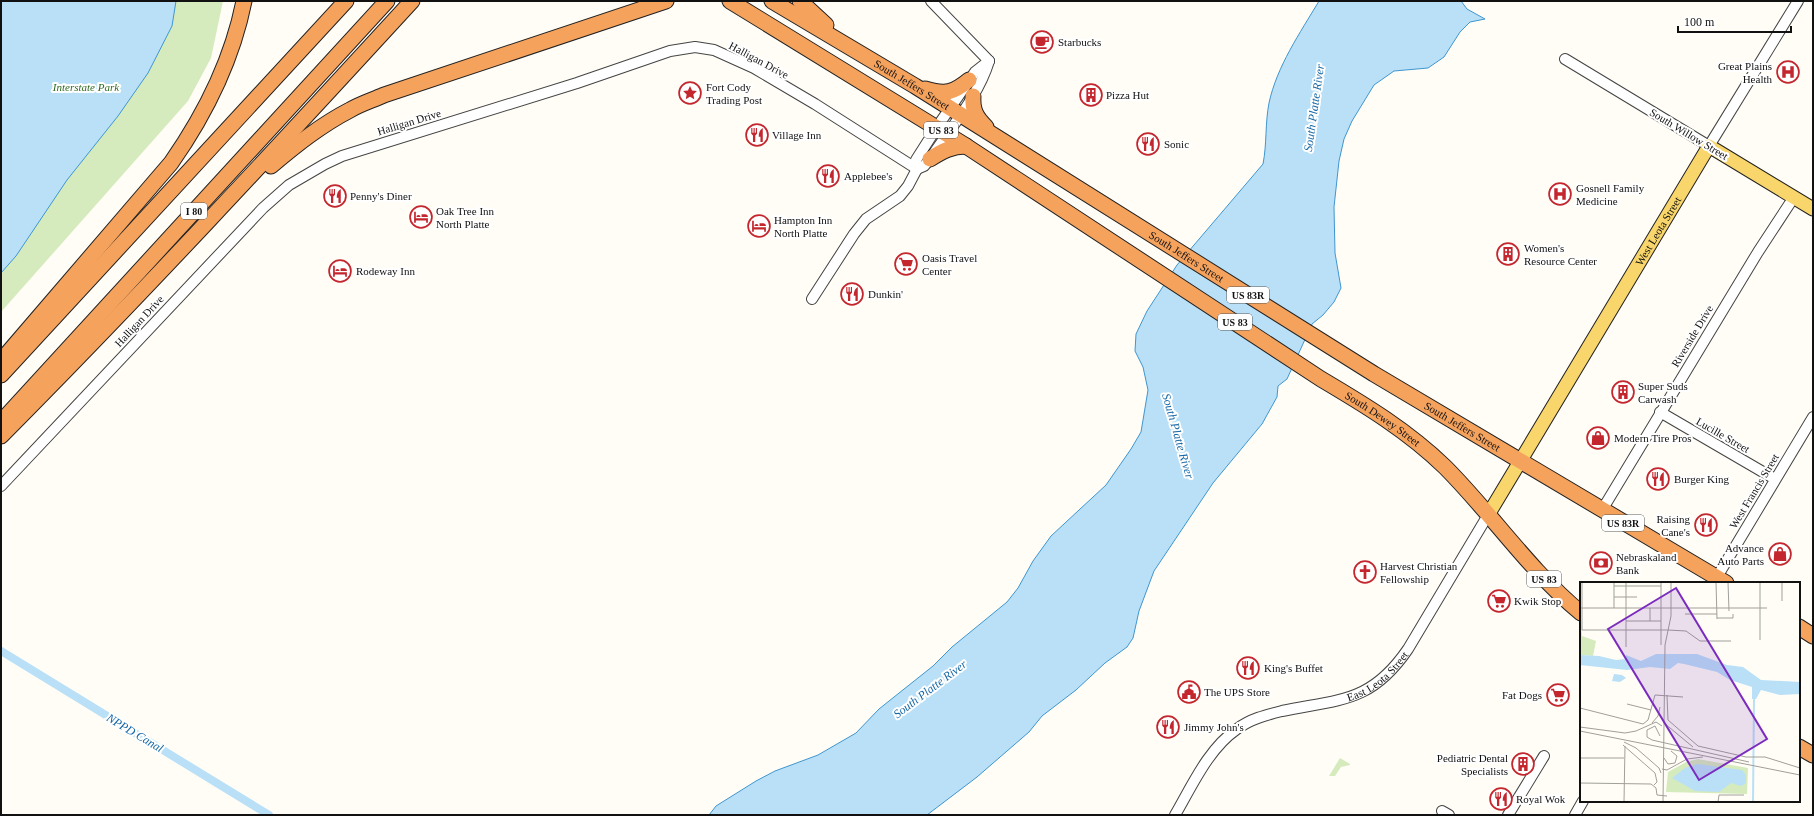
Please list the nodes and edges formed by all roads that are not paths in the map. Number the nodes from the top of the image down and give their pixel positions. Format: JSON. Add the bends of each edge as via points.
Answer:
{"nodes":[{"id":1,"x":244,"y":1,"type":"edge"},
{"id":2,"x":346,"y":1,"type":"edge"},
{"id":3,"x":387,"y":1,"type":"edge"},
{"id":4,"x":412,"y":1,"type":"edge"},
{"id":5,"x":666,"y":1,"type":"edge"},
{"id":6,"x":725,"y":1,"type":"edge"},
{"id":7,"x":772,"y":1,"type":"edge"},
{"id":8,"x":800,"y":1,"type":"edge"},
{"id":9,"x":931,"y":1,"type":"edge"},
{"id":10,"x":1798,"y":1,"type":"edge"},
{"id":11,"x":736,"y":4,"type":"edge"},
{"id":12,"x":857,"y":52,"type":"junction"},
{"id":13,"x":1565,"y":59,"type":"dead end"},
{"id":14,"x":989,"y":61,"type":"junction"},
{"id":15,"x":969,"y":80,"type":"junction"},
{"id":16,"x":915,"y":86,"type":"junction"},
{"id":17,"x":973,"y":96,"type":"junction"},
{"id":18,"x":955,"y":112,"type":"junction"},
{"id":19,"x":942,"y":130,"type":"junction"},
{"id":20,"x":996,"y":138,"type":"junction"},
{"id":21,"x":966,"y":146,"type":"junction"},
{"id":22,"x":1709,"y":146,"type":"junction"},
{"id":23,"x":930,"y":159,"type":"junction"},
{"id":24,"x":917,"y":169,"type":"junction"},
{"id":25,"x":1794,"y":197,"type":"junction"},
{"id":26,"x":1813,"y":209,"type":"edge"},
{"id":27,"x":219,"y":211,"type":"junction"},
{"id":28,"x":1163,"y":242,"type":"joint"},
{"id":29,"x":1149,"y":266,"type":"joint"},
{"id":30,"x":812,"y":299,"type":"dead end"},
{"id":31,"x":1,"y":361,"type":"edge"},
{"id":32,"x":1,"y":375,"type":"edge"},
{"id":33,"x":1660,"y":412,"type":"junction"},
{"id":34,"x":1813,"y":417,"type":"edge"},
{"id":35,"x":1,"y":422,"type":"edge"},
{"id":36,"x":1,"y":436,"type":"edge"},
{"id":37,"x":1521,"y":462,"type":"junction"},
{"id":38,"x":1775,"y":479,"type":"junction"},
{"id":39,"x":1,"y":486,"type":"edge"},
{"id":40,"x":1602,"y":510,"type":"junction"},
{"id":41,"x":1488,"y":515,"type":"junction"},
{"id":42,"x":1719,"y":581,"type":"edge"},
{"id":43,"x":1580,"y":612,"type":"edge"},
{"id":44,"x":1800,"y":629,"type":"edge"},
{"id":45,"x":1813,"y":636,"type":"edge"},
{"id":46,"x":1800,"y":748,"type":"edge"},
{"id":47,"x":1813,"y":755,"type":"edge"},
{"id":48,"x":1544,"y":756,"type":"dead end"},
{"id":49,"x":1582,"y":802,"type":"edge"},
{"id":50,"x":1175,"y":815,"type":"edge"},
{"id":51,"x":1508,"y":815,"type":"edge"},
{"id":52,"x":1575,"y":815,"type":"edge"}],
"edges":[{"from":1,"to":31,"type":"highway","via":[[223,73],[187,140]]},
{"from":2,"to":32,"type":"highway","number":"I 80"},
{"from":3,"to":35,"type":"highway","number":"I 80"},
{"from":4,"to":27,"type":"highway"},
{"from":5,"to":27,"type":"highway","via":[[384,95],[350,110],[299,142]]},
{"from":6,"to":11,"type":"highway","name":"South Jeffers Street"},
{"from":7,"to":12,"type":"highway","name":"South Jeffers Street","number":"US 83"},
{"from":8,"to":12,"type":"highway"},
{"from":9,"to":14,"type":"street"},
{"from":10,"to":22,"type":"street","name":"West Leota Street"},
{"from":11,"to":19,"type":"highway","name":"South Jeffers Street","number":"US 83"},
{"from":12,"to":16,"type":"highway","name":"South Jeffers Street","number":"US 83"},
{"from":13,"to":22,"type":"street","name":"South Willow Street"},
{"from":14,"to":15,"type":"street"},
{"from":14,"to":17,"type":"street","via":[[984,78]]},
{"from":15,"to":16,"type":"highway","via":[[957,90],[950,92]]},
{"from":15,"to":18,"type":"street"},
{"from":16,"to":18,"type":"highway","name":"South Jeffers Street","number":"US 83"},
{"from":17,"to":18,"type":"street"},
{"from":17,"to":20,"type":"highway","via":[[976,116]]},
{"from":18,"to":19,"type":"street"},
{"from":18,"to":20,"type":"highway","name":"South Jeffers Street","number":"US 83"},
{"from":19,"to":21,"type":"highway","name":"South Jeffers Street","number":"US 83"},
{"from":19,"to":23,"type":"street"},
{"from":19,"to":24,"type":"street","via":[[916,160]]},
{"from":20,"to":28,"type":"highway","name":"South Jeffers Street","number":"US 83"},
{"from":21,"to":23,"type":"highway","via":[[941,151]]},
{"from":21,"to":29,"type":"highway","name":"South Jeffers Street","number":"US 83"},
{"from":22,"to":25,"type":"main road","name":"South Willow Street"},
{"from":22,"to":37,"type":"main road","name":"West Leota Street"},
{"from":23,"to":24,"type":"street"},
{"from":24,"to":30,"type":"street","via":[[900,196],[866,219]]},
{"from":24,"to":39,"type":"street","name":"Halligan Drive","via":[[754,68],[714,50],[695,47],[670,51],[577,83],[380,143],[325,164],[289,185],[263,208]]},
{"from":25,"to":26,"type":"main road","name":"South Willow Street"},
{"from":25,"to":33,"type":"street","name":"Riverside Drive"},
{"from":27,"to":36,"type":"highway"},
{"from":28,"to":37,"type":"highway","name":"South Jeffers Street","number":"US 83R"},
{"from":29,"to":41,"type":"highway","name":"South Dewey Street","number":"US 83","via":[[1376,412],[1413,439],[1456,478]]},
{"from":33,"to":38,"type":"street","name":"Lucille Street"},
{"from":33,"to":40,"type":"street","name":"Riverside Drive"},
{"from":34,"to":38,"type":"street","name":"West Francis Street"},
{"from":37,"to":40,"type":"highway","name":"South Jeffers Street","number":"US 83R"},
{"from":37,"to":41,"type":"main road","name":"East Leota Street"},
{"from":38,"to":42,"type":"street","name":"West Francis Street"},
{"from":40,"to":42,"type":"highway","name":"South Jeffers Street","number":"US 83R"},
{"from":41,"to":43,"type":"highway","name":"South Dewey Street","number":"US 83","via":[[1540,576]]},
{"from":41,"to":50,"type":"street","name":"East Leota Street","via":[[1419,631],[1393,668],[1376,684],[1354,696],[1336,702],[1268,714],[1238,728],[1213,753]]},
{"from":44,"to":45,"type":"highway"},
{"from":46,"to":47,"type":"highway"},
{"from":48,"to":51,"type":"street"},
{"from":49,"to":52,"type":"street"}]}
